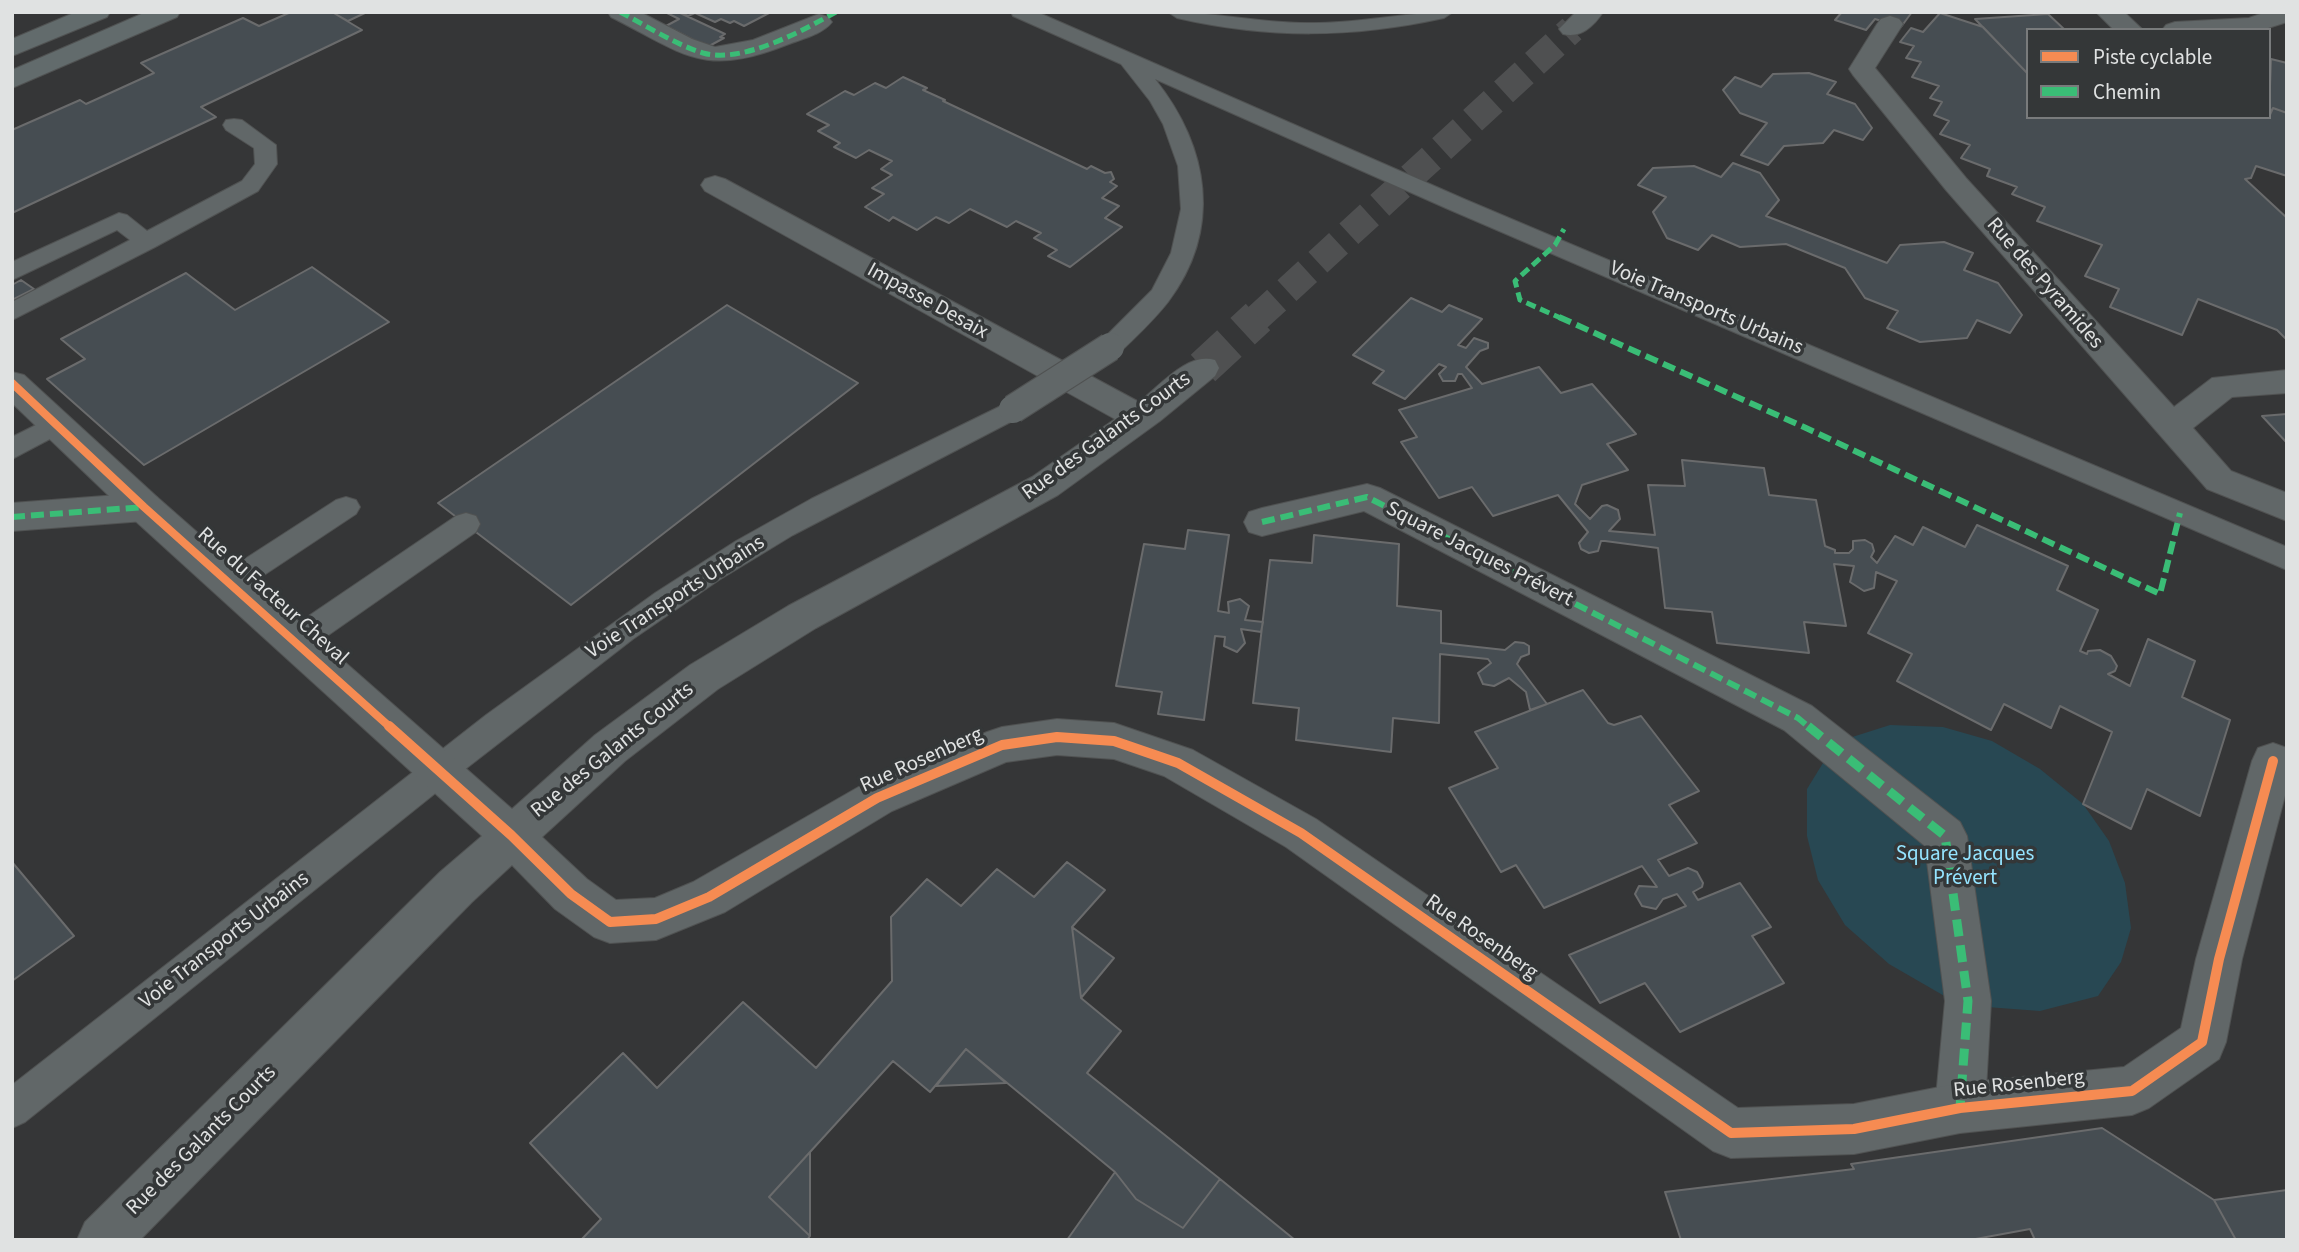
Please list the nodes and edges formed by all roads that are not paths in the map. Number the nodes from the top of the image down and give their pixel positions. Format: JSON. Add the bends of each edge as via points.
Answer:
{"nodes":[{"id":1,"x":98,"y":12,"type":"edge"},
{"id":2,"x":168,"y":12,"type":"edge"},
{"id":3,"x":620,"y":12,"type":"edge"},
{"id":4,"x":1020,"y":12,"type":"edge"},
{"id":5,"x":1177,"y":12,"type":"edge"},
{"id":6,"x":1444,"y":12,"type":"edge"},
{"id":7,"x":1591,"y":12,"type":"edge"},
{"id":8,"x":2108,"y":12,"type":"edge"},
{"id":9,"x":2287,"y":14,"type":"edge"},
{"id":10,"x":819,"y":22,"type":"dead end"},
{"id":11,"x":1891,"y":24,"type":"dead end"},
{"id":12,"x":2128,"y":28,"type":"edge"},
{"id":13,"x":2205,"y":28,"type":"edge"},
{"id":14,"x":1572,"y":29,"type":"tunnel mouth"},
{"id":15,"x":12,"y":48,"type":"edge"},
{"id":16,"x":1127,"y":57,"type":"junction"},
{"id":17,"x":12,"y":80,"type":"edge"},
{"id":18,"x":234,"y":125,"type":"dead end"},
{"id":19,"x":715,"y":185,"type":"dead end"},
{"id":20,"x":147,"y":242,"type":"junction"},
{"id":21,"x":12,"y":272,"type":"edge"},
{"id":22,"x":12,"y":312,"type":"edge"},
{"id":23,"x":1203,"y":368,"type":"tunnel mouth"},
{"id":24,"x":2287,"y":381,"type":"edge"},
{"id":25,"x":12,"y":383,"type":"edge"},
{"id":26,"x":1140,"y":418,"type":"junction"},
{"id":27,"x":56,"y":424,"type":"junction"},
{"id":28,"x":2171,"y":428,"type":"junction"},
{"id":29,"x":12,"y":449,"type":"edge"},
{"id":30,"x":144,"y":507,"type":"junction"},
{"id":31,"x":346,"y":507,"type":"dead end"},
{"id":32,"x":2287,"y":508,"type":"edge"},
{"id":33,"x":12,"y":517,"type":"edge"},
{"id":34,"x":1262,"y":522,"type":"dead end"},
{"id":35,"x":466,"y":524,"type":"dead end"},
{"id":36,"x":2287,"y":559,"type":"edge"},
{"id":37,"x":230,"y":583,"type":"junction"},
{"id":38,"x":296,"y":641,"type":"junction"},
{"id":39,"x":2273,"y":761,"type":"dead end"},
{"id":40,"x":437,"y":770,"type":"junction"},
{"id":41,"x":511,"y":835,"type":"junction"},
{"id":42,"x":1960,"y":1108,"type":"junction"},
{"id":43,"x":12,"y":1109,"type":"edge"},
{"id":44,"x":103,"y":1240,"type":"edge"}],
"edges":[{"from":1,"to":15,"type":"main road"},
{"from":2,"to":17,"type":"main road"},
{"from":3,"to":10,"type":"street","via":[[707,54],[748,50]]},
{"from":4,"to":16,"type":"lane","name":"Voie Transports Urbains"},
{"from":5,"to":6,"type":"lane","via":[[1297,31],[1399,23]]},
{"from":7,"to":14,"type":"street"},
{"from":8,"to":12,"type":"street"},
{"from":9,"to":13,"type":"street","via":[[2251,25]]},
{"from":11,"to":28,"type":"street","name":"Rue des Pyramides","via":[[1862,69],[1956,184]]},
{"from":16,"to":36,"type":"lane","name":"Voie Transports Urbains","via":[[1455,204]]},
{"from":16,"to":40,"type":"lane","name":"Voie Transports Urbains","bridge":true,"via":[[1162,103],[1183,144],[1194,188],[1191,227],[1173,276],[1144,314],[1110,347],[1013,409],[814,511],[713,569],[557,677]]},
{"from":18,"to":20,"type":"lane","via":[[265,145],[267,164],[250,186]]},
{"from":19,"to":26,"type":"street","name":"Impasse Desaix"},
{"from":20,"to":21,"type":"lane","via":[[119,220]]},
{"from":20,"to":22,"type":"lane"},
{"from":23,"to":26,"type":"street","name":"Rue des Galants Courts"},
{"from":24,"to":28,"type":"street","via":[[2224,386]]},
{"from":25,"to":27,"type":"street","name":"Rue du Facteur Cheval"},
{"from":26,"to":41,"type":"street","name":"Rue des Galants Courts","via":[[1045,486],[802,617],[704,677],[610,748]]},
{"from":27,"to":29,"type":"lane"},
{"from":27,"to":30,"type":"street","name":"Rue du Facteur Cheval"},
{"from":28,"to":32,"type":"street","name":"Rue des Pyramides","via":[[2219,480]]},
{"from":30,"to":33,"type":"street"},
{"from":30,"to":37,"type":"street","name":"Rue du Facteur Cheval"},
{"from":31,"to":37,"type":"lane"},
{"from":34,"to":42,"type":"street","name":"Square Jacques Prévert","via":[[1367,497],[1798,718],[1945,836],[1968,1001]]},
{"from":35,"to":38,"type":"lane"},
{"from":37,"to":38,"type":"street","name":"Rue du Facteur Cheval"},
{"from":38,"to":40,"type":"street","name":"Rue du Facteur Cheval"},
{"from":39,"to":42,"type":"street","name":"Rue Rosenberg","via":[[2219,959],[2203,1042],[2132,1091]]},
{"from":40,"to":41,"type":"street","name":"Rue du Facteur Cheval"},
{"from":40,"to":43,"type":"lane","name":"Voie Transports Urbains"},
{"from":41,"to":42,"type":"street","name":"Rue Rosenberg","via":[[571,894],[610,922],[656,919],[709,897],[877,798],[1002,745],[1057,737],[1114,741],[1178,763],[1301,833],[1731,1132],[1854,1129]]},
{"from":41,"to":44,"type":"street","name":"Rue des Galants Courts"}]}
